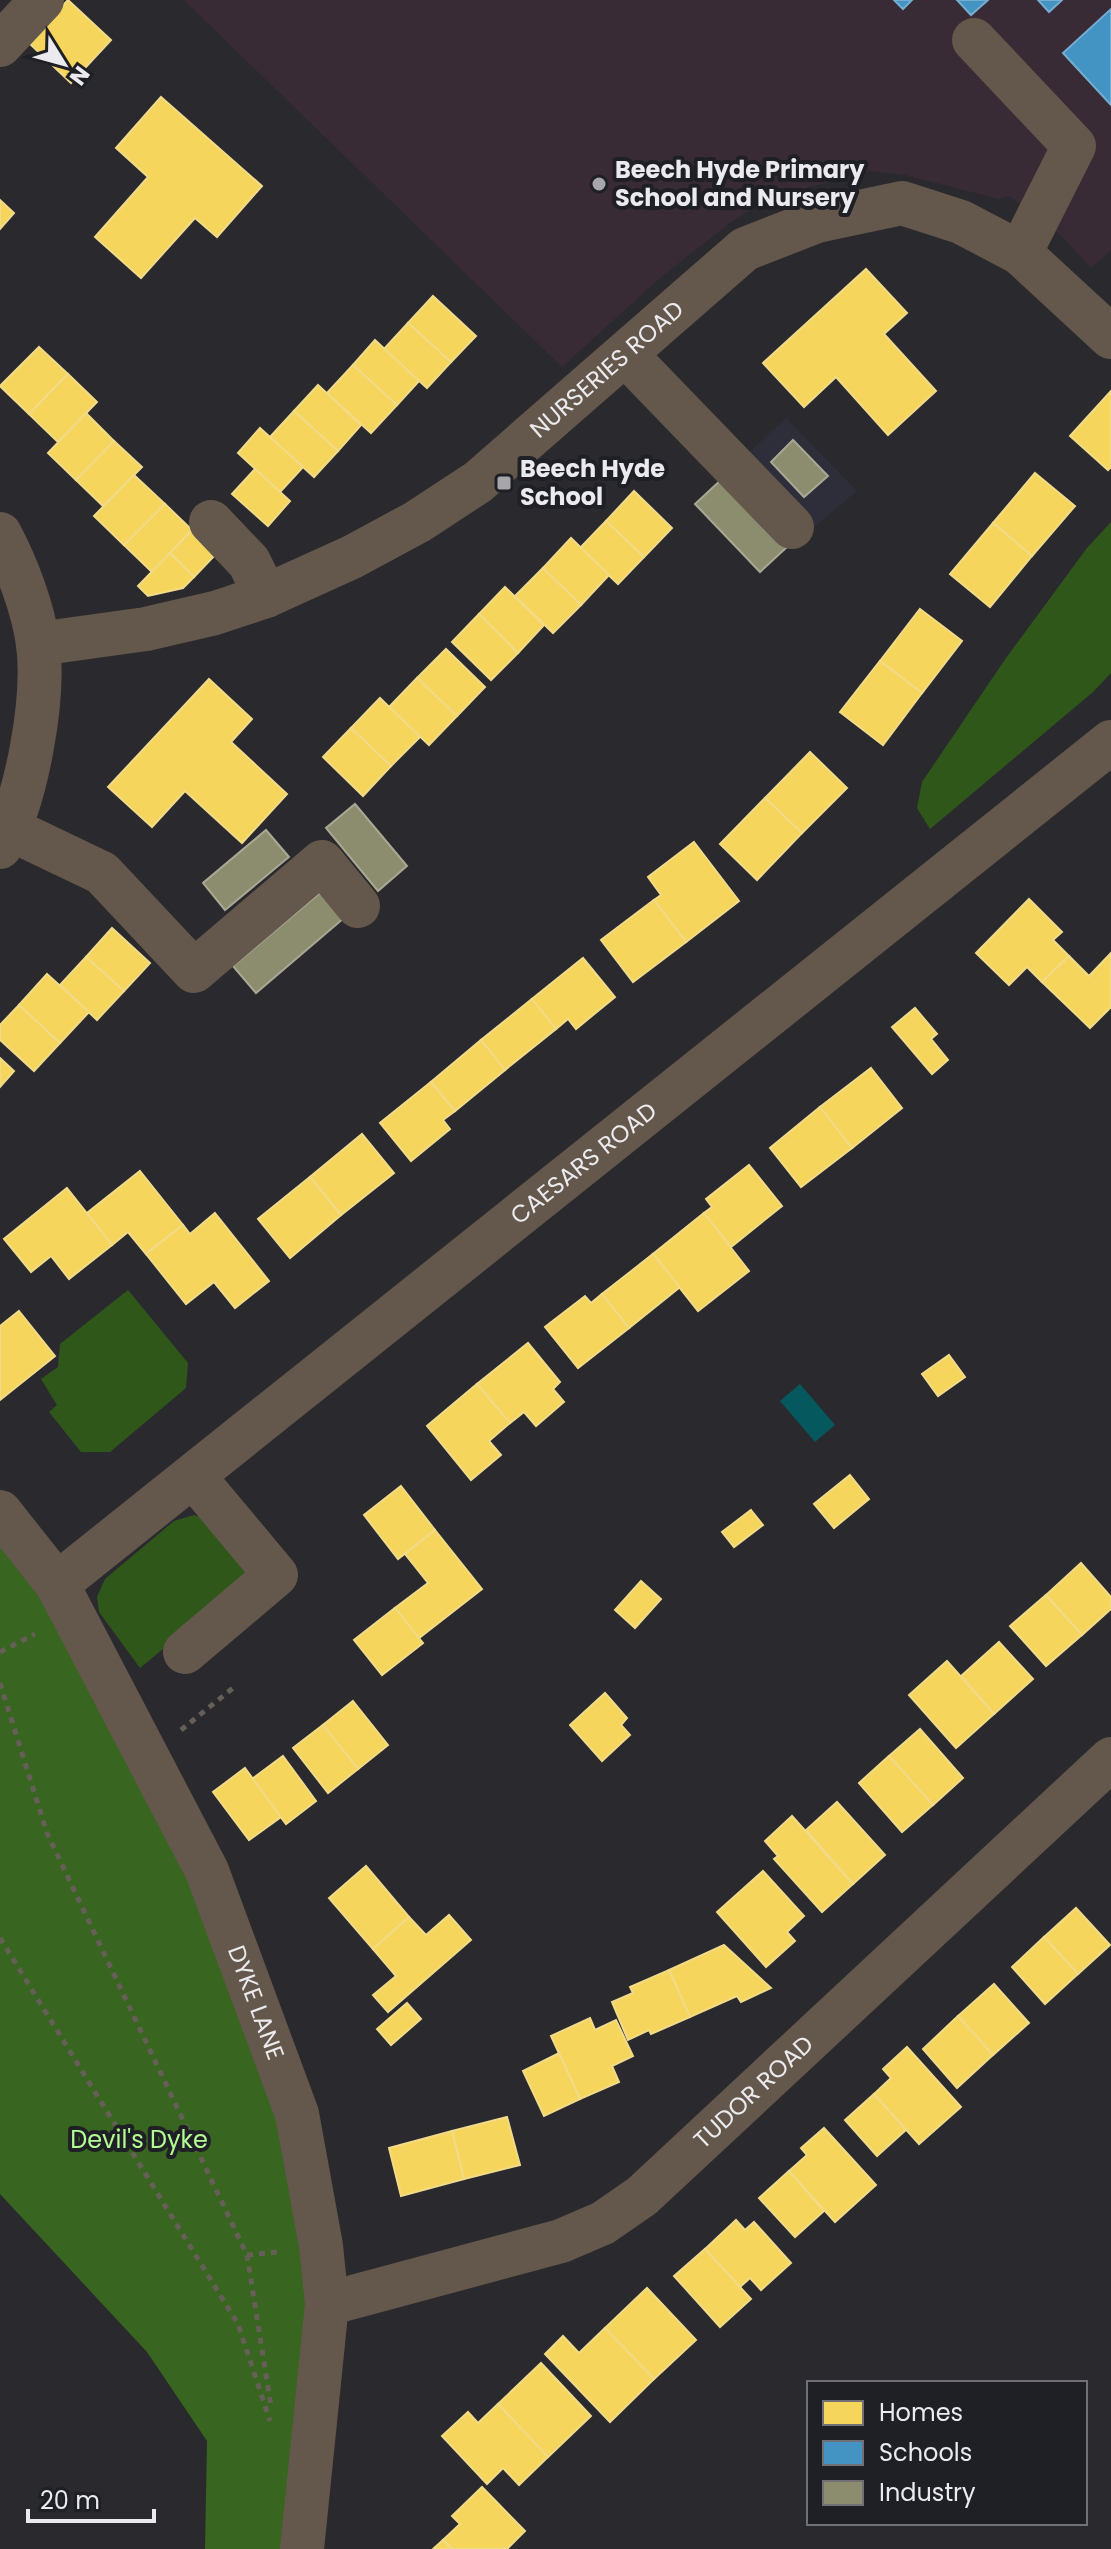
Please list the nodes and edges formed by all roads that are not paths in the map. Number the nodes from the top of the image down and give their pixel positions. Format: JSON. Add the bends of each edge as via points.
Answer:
{"nodes":[{"id":1,"x":42,"y":0,"type":"edge"},
{"id":2,"x":6,"y":39,"type":"edge"},
{"id":3,"x":974,"y":40,"type":"dead end"},
{"id":4,"x":1020,"y":253,"type":"junction"},
{"id":5,"x":1111,"y":337,"type":"edge"},
{"id":6,"x":625,"y":354,"type":"junction"},
{"id":7,"x":211,"y":522,"type":"dead end"},
{"id":8,"x":792,"y":527,"type":"dead end"},
{"id":9,"x":0,"y":534,"type":"edge"},
{"id":10,"x":266,"y":596,"type":"junction"},
{"id":11,"x":38,"y":644,"type":"junction"},
{"id":12,"x":1111,"y":742,"type":"edge"},
{"id":13,"x":5,"y":838,"type":"edge"},
{"id":14,"x":358,"y":906,"type":"dead end"},
{"id":15,"x":194,"y":1477,"type":"junction"},
{"id":16,"x":0,"y":1512,"type":"edge"},
{"id":17,"x":57,"y":1584,"type":"junction"},
{"id":18,"x":185,"y":1652,"type":"dead end"},
{"id":19,"x":1111,"y":1759,"type":"edge"},
{"id":20,"x":327,"y":2304,"type":"junction"},
{"id":21,"x":302,"y":2549,"type":"edge"}],
"edges":[{"from":1,"to":2,"type":"street"},
{"from":3,"to":4,"type":"street","via":[[1074,146]]},
{"from":4,"to":5,"type":"street","name":"NURSERIES ROAD"},
{"from":4,"to":6,"type":"street","name":"NURSERIES ROAD","via":[[961,222],[902,203],[817,221],[745,249]]},
{"from":6,"to":8,"type":"street"},
{"from":6,"to":10,"type":"street","name":"NURSERIES ROAD","via":[[478,482],[352,557]]},
{"from":7,"to":10,"type":"street","via":[[249,562]]},
{"from":9,"to":11,"type":"street","via":[[18,570]]},
{"from":10,"to":11,"type":"street","name":"NURSERIES ROAD","via":[[146,629]]},
{"from":11,"to":13,"type":"street","via":[[31,758]]},
{"from":12,"to":15,"type":"street","name":"CAESARS ROAD"},
{"from":13,"to":14,"type":"street","via":[[102,873],[194,971],[322,862]]},
{"from":15,"to":17,"type":"street","name":"CAESARS ROAD"},
{"from":15,"to":18,"type":"street","via":[[276,1575]]},
{"from":16,"to":17,"type":"street","name":"DYKE LANE"},
{"from":17,"to":20,"type":"street","name":"DYKE LANE","via":[[207,1871],[297,2114]]},
{"from":19,"to":20,"type":"street","name":"TUDOR ROAD","via":[[642,2196],[603,2223],[561,2241]]},
{"from":20,"to":21,"type":"street","name":"DYKE LANE"}]}
